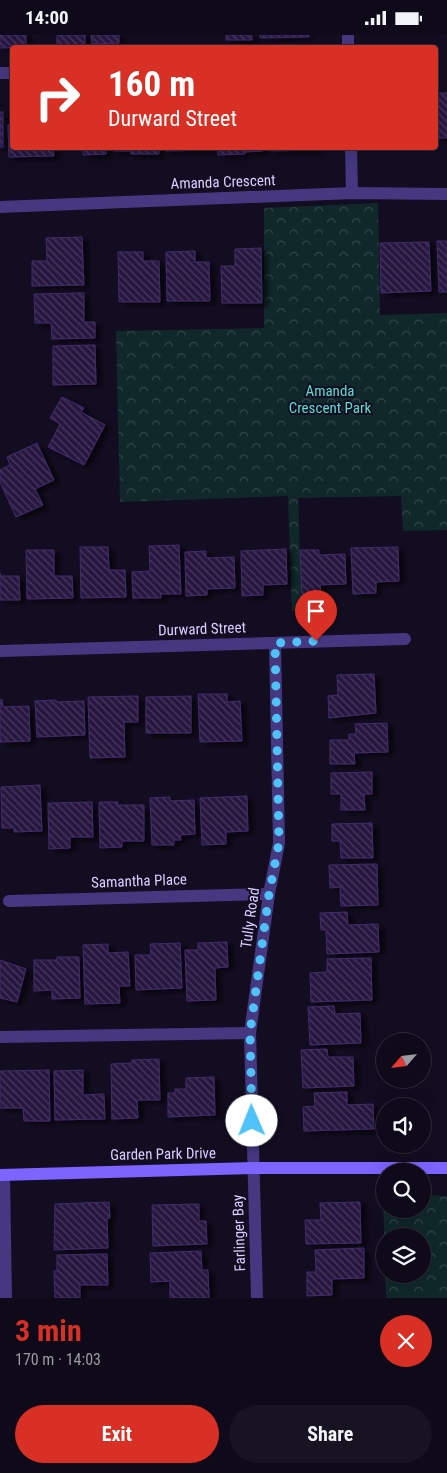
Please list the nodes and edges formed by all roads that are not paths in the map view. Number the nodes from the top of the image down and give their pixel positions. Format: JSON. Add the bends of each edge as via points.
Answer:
{"nodes":[{"id":1,"x":351,"y":150,"type":"edge"},
{"id":2,"x":352,"y":193,"type":"junction"},
{"id":3,"x":447,"y":194,"type":"edge"},
{"id":4,"x":0,"y":207,"type":"edge"},
{"id":5,"x":405,"y":639,"type":"dead end"},
{"id":6,"x":275,"y":643,"type":"junction"},
{"id":7,"x":0,"y":651,"type":"edge"},
{"id":8,"x":269,"y":894,"type":"junction"},
{"id":9,"x":9,"y":901,"type":"dead end"},
{"id":10,"x":250,"y":1033,"type":"junction"},
{"id":11,"x":0,"y":1037,"type":"edge"},
{"id":12,"x":253,"y":1168,"type":"junction"},
{"id":13,"x":447,"y":1168,"type":"edge"},
{"id":14,"x":2,"y":1175,"type":"edge"},
{"id":15,"x":6,"y":1298,"type":"edge"},
{"id":16,"x":257,"y":1298,"type":"edge"}],
"edges":[{"from":1,"to":2,"type":"street"},
{"from":2,"to":3,"type":"street","name":"Amanda Crescent"},
{"from":2,"to":4,"type":"street","name":"Amanda Crescent"},
{"from":5,"to":6,"type":"street","name":"Durward Street"},
{"from":6,"to":7,"type":"street","name":"Durward Street"},
{"from":6,"to":8,"type":"street","name":"Tully Road","via":[[279,843]]},
{"from":8,"to":9,"type":"street","name":"Samantha Place"},
{"from":8,"to":10,"type":"street","name":"Tully Road"},
{"from":10,"to":11,"type":"street"},
{"from":10,"to":12,"type":"street","name":"Tully Road"},
{"from":12,"to":13,"type":"street","name":"Garden Park Drive"},
{"from":12,"to":14,"type":"street","name":"Garden Park Drive"},
{"from":12,"to":16,"type":"street","name":"Farlinger Bay"},
{"from":14,"to":15,"type":"street"}]}
